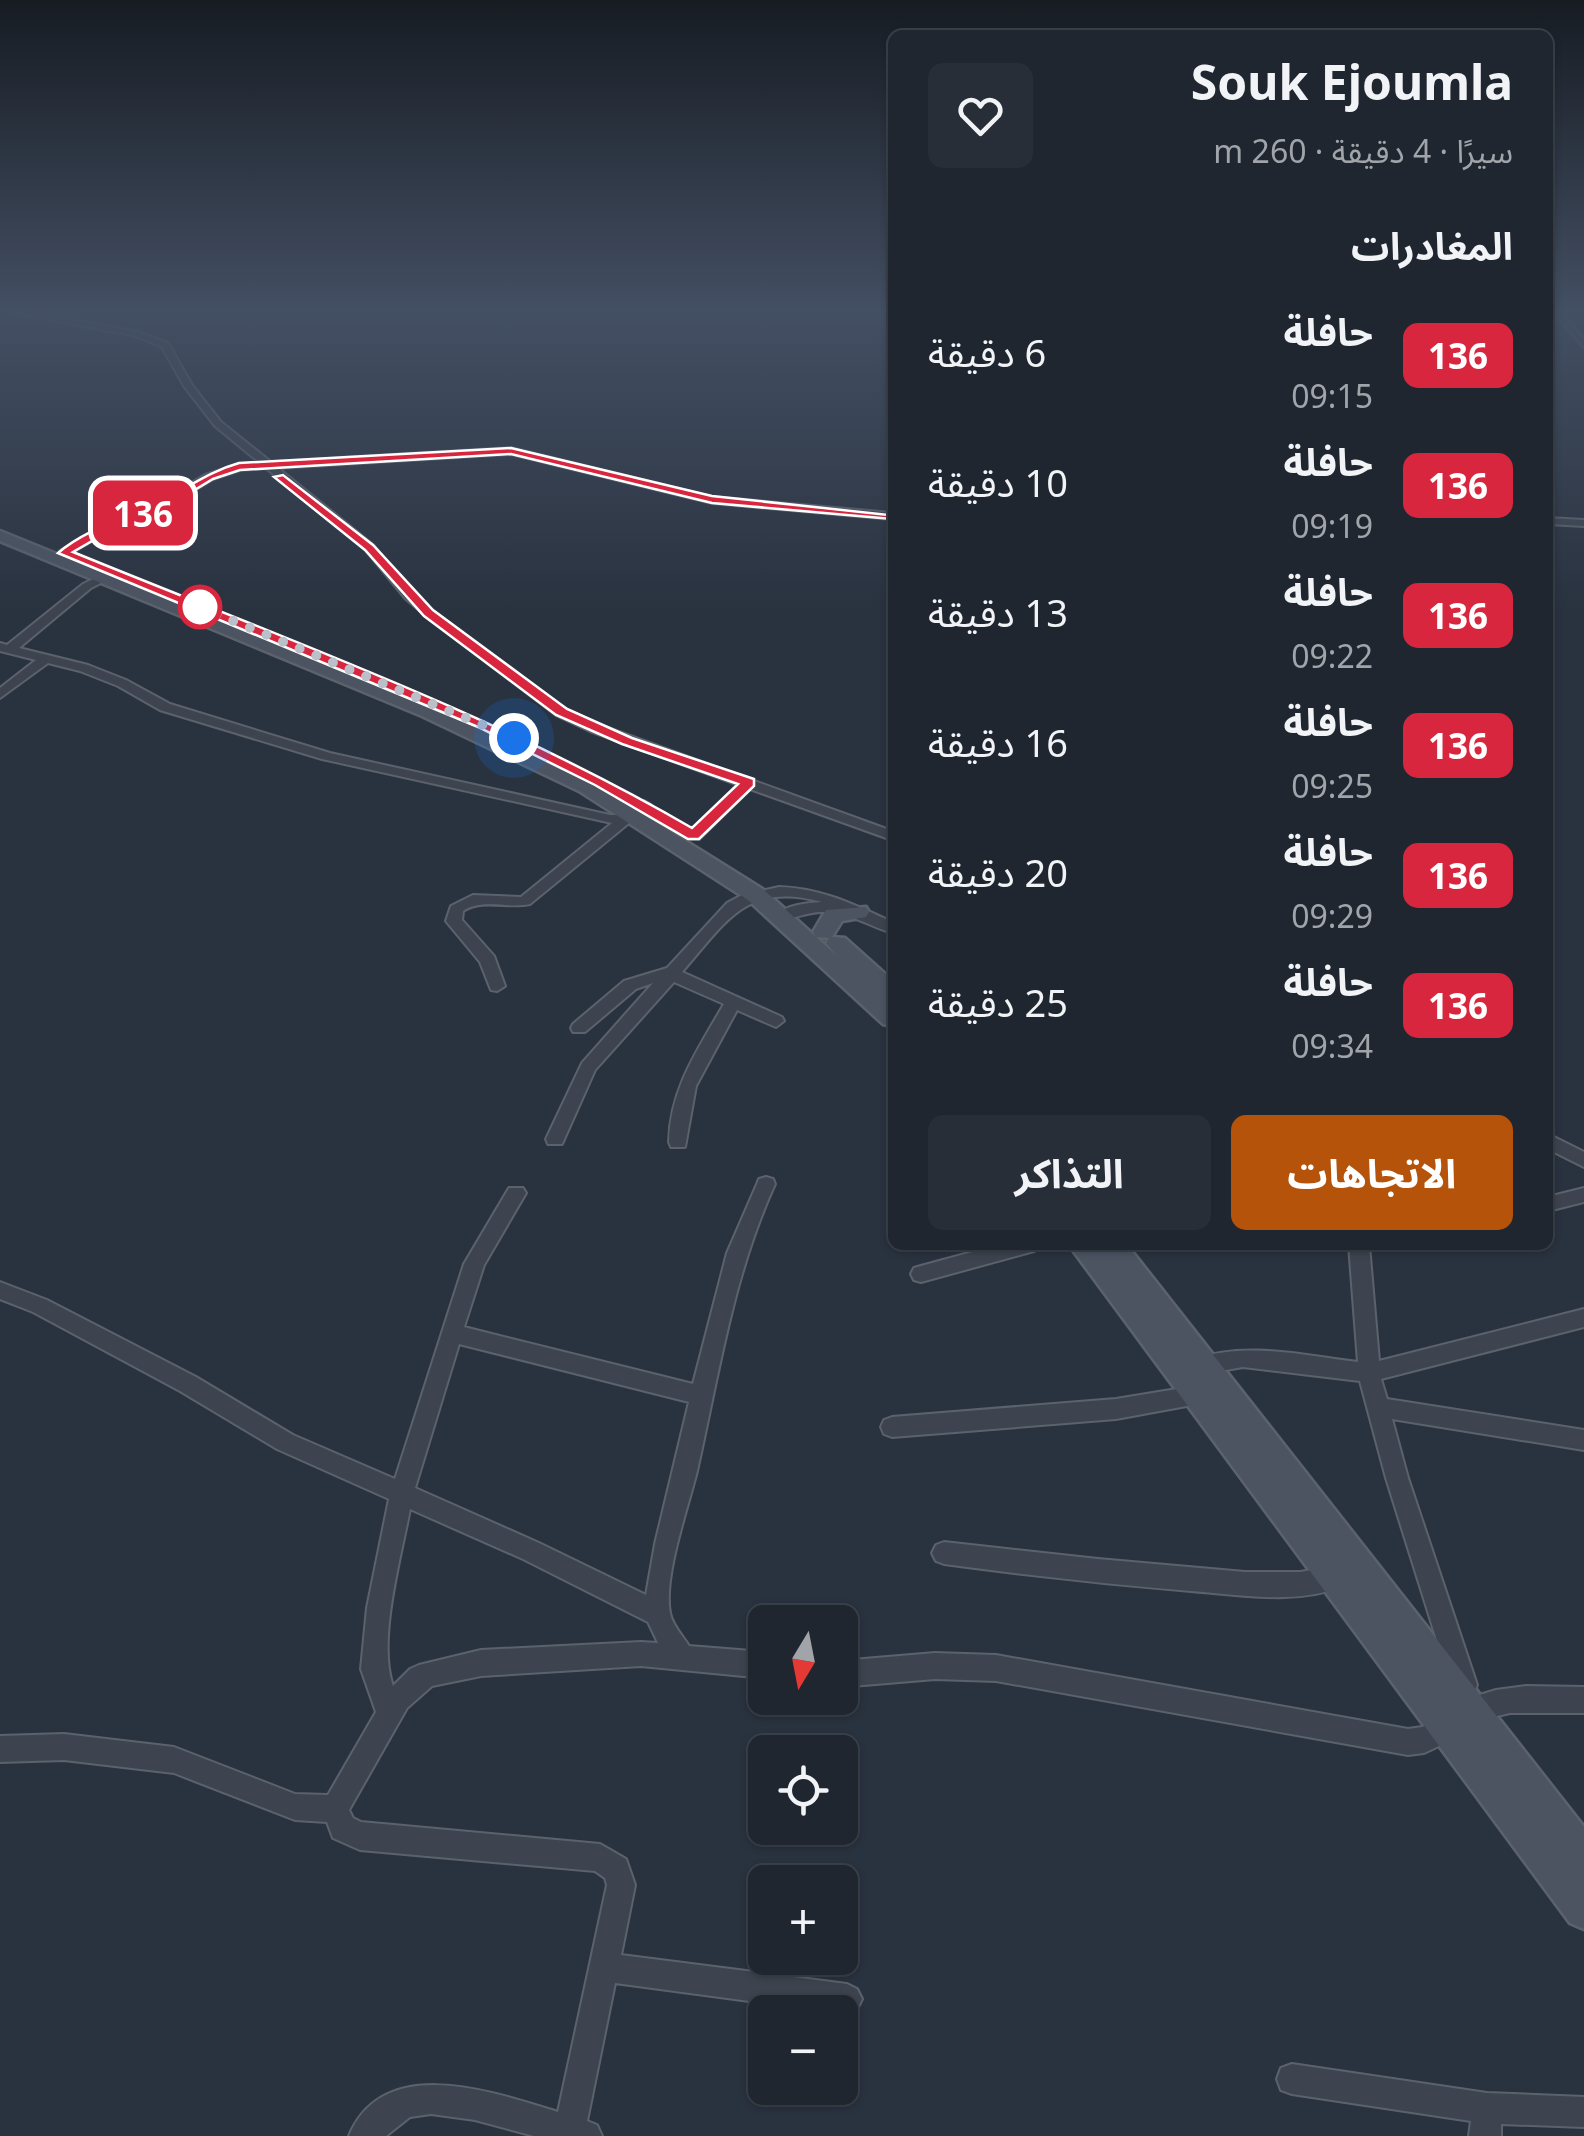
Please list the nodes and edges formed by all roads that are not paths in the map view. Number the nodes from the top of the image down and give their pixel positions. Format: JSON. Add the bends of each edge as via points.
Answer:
{"nodes":[{"id":1,"x":208,"y":412,"type":"edge"},
{"id":2,"x":256,"y":462,"type":"junction"},
{"id":3,"x":888,"y":516,"type":"edge"},
{"id":4,"x":1553,"y":521,"type":"edge"},
{"id":5,"x":1584,"y":523,"type":"edge"},
{"id":6,"x":0,"y":526,"type":"edge"},
{"id":7,"x":0,"y":536,"type":"edge"},
{"id":8,"x":64,"y":553,"type":"junction"},
{"id":9,"x":107,"y":576,"type":"junction"},
{"id":10,"x":5,"y":648,"type":"edge"},
{"id":11,"x":46,"y":658,"type":"junction"},
{"id":12,"x":0,"y":694,"type":"edge"},
{"id":13,"x":749,"y":783,"type":"junction"},
{"id":14,"x":634,"y":813,"type":"junction"},
{"id":15,"x":888,"y":835,"type":"edge"},
{"id":16,"x":694,"y":836,"type":"junction"},
{"id":17,"x":766,"y":893,"type":"junction"},
{"id":18,"x":790,"y":912,"type":"junction"},
{"id":19,"x":858,"y":912,"type":"junction"},
{"id":20,"x":888,"y":926,"type":"edge"},
{"id":21,"x":824,"y":932,"type":"junction"},
{"id":22,"x":668,"y":973,"type":"junction"},
{"id":23,"x":497,"y":986,"type":"dead end"},
{"id":24,"x":888,"y":990,"type":"edge"},
{"id":25,"x":734,"y":1002,"type":"junction"},
{"id":26,"x":888,"y":1014,"type":"edge"},
{"id":27,"x":776,"y":1021,"type":"dead end"},
{"id":28,"x":578,"y":1028,"type":"dead end"},
{"id":29,"x":554,"y":1140,"type":"dead end"},
{"id":30,"x":678,"y":1142,"type":"dead end"},
{"id":31,"x":1553,"y":1144,"type":"edge"},
{"id":32,"x":1584,"y":1160,"type":"edge"},
{"id":33,"x":766,"y":1184,"type":"dead end"},
{"id":34,"x":516,"y":1193,"type":"dead end"},
{"id":35,"x":1584,"y":1195,"type":"edge"},
{"id":36,"x":1553,"y":1203,"type":"edge"},
{"id":37,"x":1008,"y":1250,"type":"edge"},
{"id":38,"x":1087,"y":1250,"type":"edge"},
{"id":39,"x":1114,"y":1250,"type":"edge"},
{"id":40,"x":1365,"y":1250,"type":"edge"},
{"id":41,"x":921,"y":1274,"type":"dead end"},
{"id":42,"x":0,"y":1290,"type":"edge"},
{"id":43,"x":1584,"y":1318,"type":"edge"},
{"id":44,"x":452,"y":1332,"type":"junction"},
{"id":45,"x":1369,"y":1373,"type":"junction"},
{"id":46,"x":1199,"y":1380,"type":"junction"},
{"id":47,"x":701,"y":1395,"type":"junction"},
{"id":48,"x":1378,"y":1407,"type":"junction"},
{"id":49,"x":892,"y":1427,"type":"dead end"},
{"id":50,"x":1584,"y":1440,"type":"edge"},
{"id":51,"x":402,"y":1496,"type":"junction"},
{"id":52,"x":944,"y":1553,"type":"dead end"},
{"id":53,"x":1336,"y":1578,"type":"junction"},
{"id":54,"x":658,"y":1614,"type":"junction"},
{"id":55,"x":681,"y":1656,"type":"junction"},
{"id":56,"x":748,"y":1663,"type":"edge"},
{"id":57,"x":858,"y":1673,"type":"edge"},
{"id":58,"x":1584,"y":1700,"type":"edge"},
{"id":59,"x":390,"y":1715,"type":"junction"},
{"id":60,"x":1461,"y":1722,"type":"junction"},
{"id":61,"x":0,"y":1748,"type":"edge"},
{"id":62,"x":335,"y":1809,"type":"junction"},
{"id":63,"x":1584,"y":1859,"type":"edge"},
{"id":64,"x":1584,"y":1909,"type":"edge"},
{"id":65,"x":604,"y":1966,"type":"junction"},
{"id":66,"x":818,"y":1995,"type":"edge"},
{"id":67,"x":1292,"y":2079,"type":"dead end"},
{"id":68,"x":1584,"y":2112,"type":"edge"},
{"id":69,"x":1486,"y":2122,"type":"edge"},
{"id":70,"x":577,"y":2134,"type":"edge"},
{"id":71,"x":365,"y":2136,"type":"edge"}],
"edges":[{"from":1,"to":2,"type":"street"},
{"from":2,"to":3,"type":"street","via":[[511,451],[712,500]]},
{"from":2,"to":8,"type":"street","via":[[209,476]]},
{"from":2,"to":13,"type":"street","via":[[369,547],[429,613],[562,712]]},
{"from":4,"to":5,"type":"street"},
{"from":6,"to":8,"type":"main road"},
{"from":7,"to":9,"type":"main road"},
{"from":8,"to":9,"type":"main road"},
{"from":9,"to":10,"type":"street"},
{"from":9,"to":14,"type":"main road","via":[[388,689]]},
{"from":10,"to":11,"type":"street"},
{"from":11,"to":12,"type":"street"},
{"from":11,"to":14,"type":"street","via":[[112,678],[164,706],[327,756],[575,813]]},
{"from":13,"to":15,"type":"street"},
{"from":13,"to":16,"type":"street"},
{"from":14,"to":16,"type":"main road"},
{"from":14,"to":17,"type":"main road"},
{"from":14,"to":23,"type":"street","via":[[525,900],[480,897],[456,909],[454,921],[488,960]]},
{"from":16,"to":17,"type":"main road"},
{"from":17,"to":18,"type":"main road"},
{"from":17,"to":19,"type":"street","via":[[816,894]]},
{"from":17,"to":22,"type":"street","via":[[732,906]]},
{"from":18,"to":19,"type":"street","via":[[836,906]]},
{"from":18,"to":21,"type":"main road"},
{"from":18,"to":26,"type":"main road"},
{"from":19,"to":20,"type":"street"},
{"from":19,"to":21,"type":"main road","via":[[834,915]]},
{"from":21,"to":24,"type":"main road"},
{"from":22,"to":25,"type":"street"},
{"from":22,"to":28,"type":"street","via":[[630,985]]},
{"from":22,"to":29,"type":"street","via":[[588,1067]]},
{"from":25,"to":27,"type":"street"},
{"from":25,"to":30,"type":"street","via":[[682,1094]]},
{"from":31,"to":32,"type":"street"},
{"from":33,"to":47,"type":"street","via":[[730,1264]]},
{"from":34,"to":44,"type":"street","via":[[474,1264]]},
{"from":35,"to":36,"type":"street"},
{"from":37,"to":41,"type":"street"},
{"from":38,"to":46,"type":"main road"},
{"from":39,"to":46,"type":"main road"},
{"from":40,"to":45,"type":"street"},
{"from":42,"to":51,"type":"street","via":[[188,1384],[285,1442]]},
{"from":43,"to":45,"type":"street"},
{"from":44,"to":47,"type":"street"},
{"from":44,"to":51,"type":"street"},
{"from":45,"to":46,"type":"street","via":[[1243,1358]]},
{"from":45,"to":48,"type":"street"},
{"from":46,"to":49,"type":"street","via":[[1116,1409]]},
{"from":46,"to":53,"type":"main road"},
{"from":46,"to":60,"type":"main road"},
{"from":47,"to":54,"type":"street","via":[[672,1515]]},
{"from":48,"to":50,"type":"street"},
{"from":48,"to":60,"type":"street"},
{"from":51,"to":54,"type":"street"},
{"from":51,"to":59,"type":"street","via":[[374,1669]]},
{"from":52,"to":53,"type":"street","via":[[1273,1586]]},
{"from":53,"to":60,"type":"main road"},
{"from":54,"to":55,"type":"street"},
{"from":55,"to":56,"type":"street"},
{"from":55,"to":59,"type":"street","via":[[452,1667],[420,1678]]},
{"from":57,"to":60,"type":"street","via":[[968,1666],[1408,1742]]},
{"from":58,"to":60,"type":"street","via":[[1484,1705]]},
{"from":59,"to":62,"type":"street"},
{"from":60,"to":63,"type":"main road"},
{"from":60,"to":64,"type":"main road"},
{"from":61,"to":62,"type":"street","via":[[64,1747],[174,1760],[295,1807]]},
{"from":62,"to":65,"type":"street","via":[[343,1828],[360,1836],[600,1858],[616,1869],[621,1885]]},
{"from":65,"to":66,"type":"street"},
{"from":65,"to":70,"type":"street"},
{"from":67,"to":69,"type":"street"},
{"from":68,"to":69,"type":"street"},
{"from":70,"to":71,"type":"street","via":[[424,2099],[388,2111]]}]}
